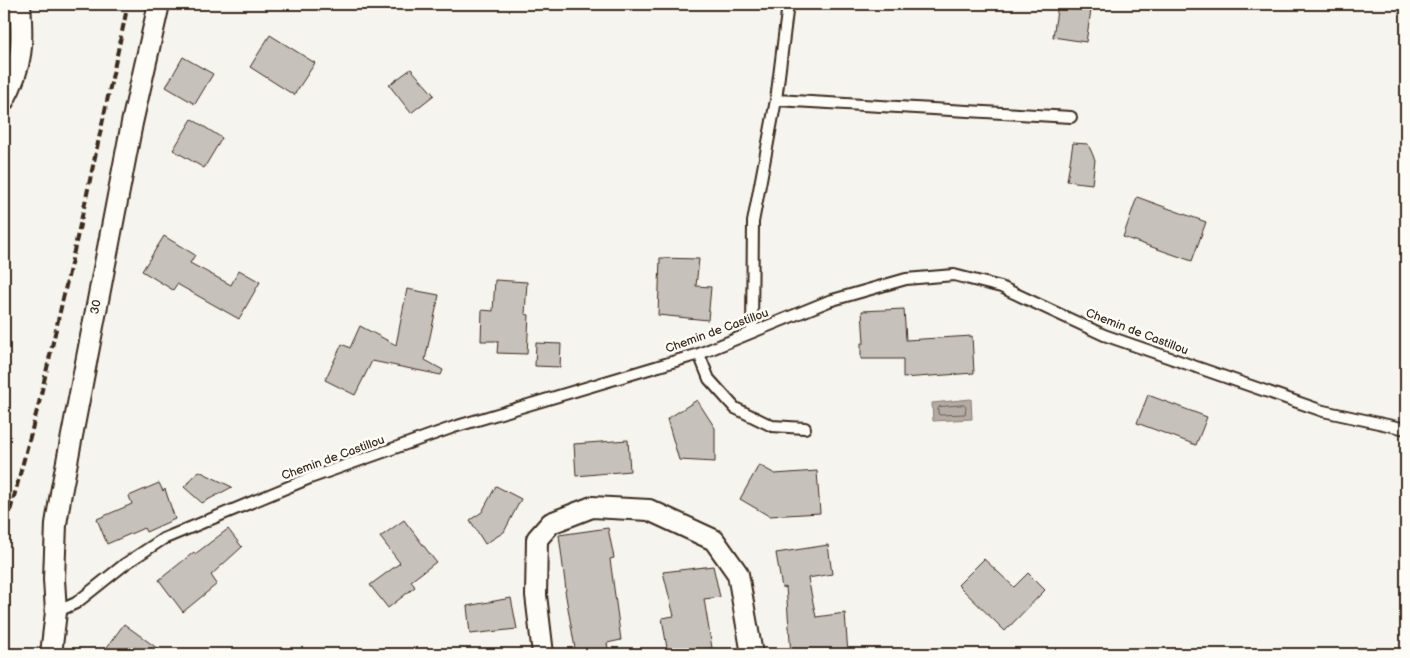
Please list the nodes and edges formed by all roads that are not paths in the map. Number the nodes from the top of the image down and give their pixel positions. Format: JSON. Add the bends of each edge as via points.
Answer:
{"nodes":[{"id":1,"x":20,"y":4,"type":"edge"},
{"id":2,"x":159,"y":4,"type":"edge"},
{"id":3,"x":788,"y":4,"type":"edge"},
{"id":4,"x":4,"y":100,"type":"edge"},
{"id":5,"x":776,"y":100,"type":"junction"},
{"id":6,"x":1071,"y":118,"type":"dead end"},
{"id":7,"x":752,"y":332,"type":"junction"},
{"id":8,"x":699,"y":354,"type":"junction"},
{"id":9,"x":805,"y":428,"type":"dead end"},
{"id":10,"x":1406,"y":430,"type":"edge"},
{"id":11,"x":56,"y":612,"type":"junction"},
{"id":12,"x":52,"y":654,"type":"edge"},
{"id":13,"x":543,"y":654,"type":"edge"},
{"id":14,"x":752,"y":654,"type":"edge"}],
"edges":[{"from":1,"to":4,"type":"street","via":[[23,37],[20,61]]},
{"from":2,"to":11,"type":"street","name":"30","via":[[132,123],[60,493],[54,579]]},
{"from":3,"to":5,"type":"lane"},
{"from":5,"to":6,"type":"lane"},
{"from":5,"to":7,"type":"lane","via":[[753,222]]},
{"from":7,"to":8,"type":"lane","name":"Chemin de Castillou"},
{"from":7,"to":10,"type":"lane","name":"Chemin de Castillou","via":[[829,301],[906,279],[954,275],[1001,287],[1104,335],[1305,405]]},
{"from":8,"to":9,"type":"lane","via":[[709,379],[735,408],[772,426]]},
{"from":8,"to":11,"type":"lane","name":"Chemin de Castillou","via":[[454,427],[310,478],[163,539],[76,603]]},
{"from":11,"to":12,"type":"street","name":"30"},
{"from":13,"to":14,"type":"street","via":[[536,595],[537,539],[551,523],[592,507],[649,510],[714,540],[738,574]]}]}
